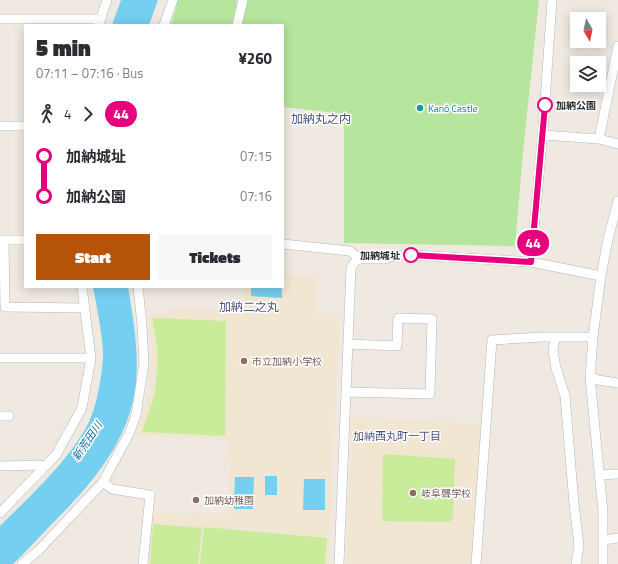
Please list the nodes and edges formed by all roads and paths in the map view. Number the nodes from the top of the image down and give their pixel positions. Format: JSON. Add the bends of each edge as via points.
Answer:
{"nodes":[{"id":1,"x":108,"y":0,"type":"edge"},
{"id":2,"x":173,"y":0,"type":"edge"},
{"id":3,"x":243,"y":0,"type":"edge"},
{"id":4,"x":552,"y":0,"type":"edge"},
{"id":5,"x":0,"y":19,"type":"edge"},
{"id":6,"x":100,"y":22,"type":"edge"},
{"id":7,"x":164,"y":24,"type":"edge"},
{"id":8,"x":237,"y":24,"type":"edge"},
{"id":9,"x":618,"y":46,"type":"edge"},
{"id":10,"x":0,"y":126,"type":"edge"},
{"id":11,"x":24,"y":126,"type":"edge"},
{"id":12,"x":543,"y":135,"type":"junction"},
{"id":13,"x":599,"y":139,"type":"junction"},
{"id":14,"x":618,"y":144,"type":"edge"},
{"id":15,"x":617,"y":205,"type":"edge"},
{"id":16,"x":2,"y":240,"type":"edge"},
{"id":17,"x":24,"y":240,"type":"edge"},
{"id":18,"x":284,"y":244,"type":"edge"},
{"id":19,"x":360,"y":259,"type":"junction"},
{"id":20,"x":531,"y":262,"type":"junction"},
{"id":21,"x":2,"y":273,"type":"edge"},
{"id":22,"x":601,"y":276,"type":"junction"},
{"id":23,"x":82,"y":288,"type":"edge"},
{"id":24,"x":138,"y":288,"type":"edge"},
{"id":25,"x":85,"y":308,"type":"junction"},
{"id":26,"x":555,"y":337,"type":"junction"},
{"id":27,"x":593,"y":337,"type":"junction"},
{"id":28,"x":348,"y":344,"type":"junction"},
{"id":29,"x":0,"y":358,"type":"edge"},
{"id":30,"x":91,"y":358,"type":"junction"},
{"id":31,"x":590,"y":378,"type":"junction"},
{"id":32,"x":618,"y":383,"type":"edge"},
{"id":33,"x":346,"y":392,"type":"junction"},
{"id":34,"x":45,"y":465,"type":"junction"},
{"id":35,"x":0,"y":466,"type":"edge"},
{"id":36,"x":618,"y":474,"type":"edge"},
{"id":37,"x":599,"y":475,"type":"junction"},
{"id":38,"x":103,"y":482,"type":"junction"},
{"id":39,"x":0,"y":513,"type":"edge"},
{"id":40,"x":618,"y":538,"type":"edge"},
{"id":41,"x":604,"y":540,"type":"junction"},
{"id":42,"x":22,"y":564,"type":"edge"},
{"id":43,"x":143,"y":564,"type":"edge"},
{"id":44,"x":339,"y":564,"type":"edge"},
{"id":45,"x":476,"y":564,"type":"edge"},
{"id":46,"x":576,"y":564,"type":"edge"},
{"id":47,"x":603,"y":564,"type":"edge"}],
"edges":[{"from":1,"to":6,"type":"street"},
{"from":2,"to":7,"type":"street"},
{"from":3,"to":8,"type":"street"},
{"from":4,"to":12,"type":"street"},
{"from":5,"to":6,"type":"street"},
{"from":9,"to":13,"type":"street"},
{"from":10,"to":11,"type":"street"},
{"from":12,"to":13,"type":"street"},
{"from":12,"to":20,"type":"street"},
{"from":13,"to":14,"type":"street"},
{"from":15,"to":22,"type":"street"},
{"from":16,"to":17,"type":"street"},
{"from":16,"to":21,"type":"street"},
{"from":18,"to":19,"type":"street","via":[[350,251]]},
{"from":19,"to":20,"type":"street","via":[[384,259],[414,254]]},
{"from":19,"to":28,"type":"street","via":[[351,268]]},
{"from":20,"to":22,"type":"street"},
{"from":21,"to":25,"type":"street","via":[[5,307]]},
{"from":22,"to":27,"type":"street"},
{"from":23,"to":25,"type":"street"},
{"from":24,"to":38,"type":"street","via":[[144,364],[136,415]]},
{"from":25,"to":30,"type":"street"},
{"from":26,"to":27,"type":"street"},
{"from":26,"to":45,"type":"street","via":[[492,340]]},
{"from":26,"to":46,"type":"street","via":[[553,351],[565,396],[579,546]]},
{"from":27,"to":31,"type":"street"},
{"from":28,"to":33,"type":"street"},
{"from":28,"to":33,"type":"street","via":[[397,346],[398,318],[432,319],[430,394]]},
{"from":29,"to":30,"type":"street"},
{"from":30,"to":34,"type":"street","via":[[82,408],[56,455]]},
{"from":31,"to":32,"type":"street"},
{"from":31,"to":37,"type":"street"},
{"from":33,"to":44,"type":"street"},
{"from":34,"to":35,"type":"street"},
{"from":34,"to":39,"type":"street"},
{"from":36,"to":37,"type":"street"},
{"from":37,"to":41,"type":"street"},
{"from":38,"to":42,"type":"street","via":[[39,550]]},
{"from":38,"to":43,"type":"street","via":[[112,489],[150,495]]},
{"from":40,"to":41,"type":"street"},
{"from":41,"to":47,"type":"street"}]}
